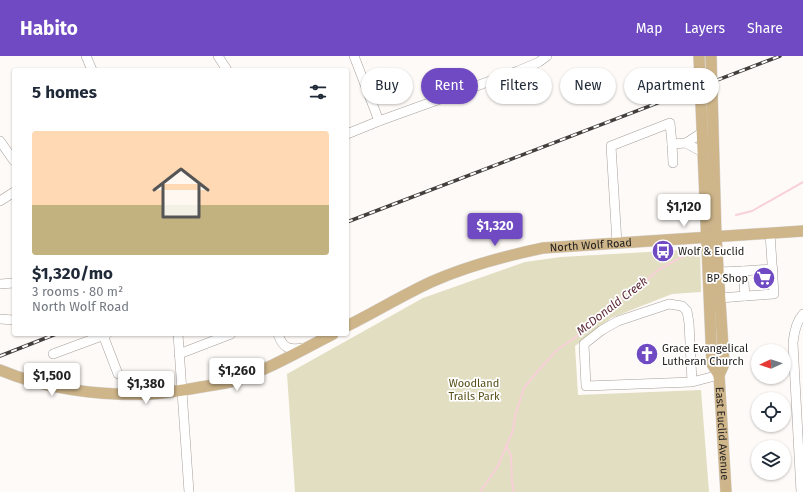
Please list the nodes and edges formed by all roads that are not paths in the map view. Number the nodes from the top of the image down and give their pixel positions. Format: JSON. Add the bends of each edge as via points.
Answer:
{"nodes":[{"id":1,"x":86,"y":56,"type":"edge"},
{"id":2,"x":218,"y":56,"type":"edge"},
{"id":3,"x":354,"y":56,"type":"edge"},
{"id":4,"x":547,"y":56,"type":"edge"},
{"id":5,"x":699,"y":56,"type":"edge"},
{"id":6,"x":711,"y":56,"type":"edge"},
{"id":7,"x":91,"y":68,"type":"edge"},
{"id":8,"x":226,"y":68,"type":"edge"},
{"id":9,"x":379,"y":121,"type":"junction"},
{"id":10,"x":703,"y":132,"type":"junction"},
{"id":11,"x":349,"y":133,"type":"edge"},
{"id":12,"x":0,"y":141,"type":"edge"},
{"id":13,"x":686,"y":143,"type":"junction"},
{"id":14,"x":672,"y":144,"type":"junction"},
{"id":15,"x":704,"y":153,"type":"junction"},
{"id":16,"x":12,"y":158,"type":"edge"},
{"id":17,"x":673,"y":163,"type":"dead end"},
{"id":18,"x":12,"y":193,"type":"edge"},
{"id":19,"x":0,"y":201,"type":"edge"},
{"id":20,"x":803,"y":231,"type":"edge"},
{"id":21,"x":770,"y":234,"type":"junction"},
{"id":22,"x":711,"y":237,"type":"junction"},
{"id":23,"x":617,"y":243,"type":"junction"},
{"id":24,"x":772,"y":269,"type":"junction"},
{"id":25,"x":743,"y":271,"type":"junction"},
{"id":26,"x":718,"y":272,"type":"junction"},
{"id":27,"x":12,"y":283,"type":"edge"},
{"id":28,"x":0,"y":284,"type":"edge"},
{"id":29,"x":745,"y":296,"type":"junction"},
{"id":30,"x":720,"y":298,"type":"junction"},
{"id":31,"x":803,"y":314,"type":"edge"},
{"id":32,"x":0,"y":319,"type":"edge"},
{"id":33,"x":12,"y":320,"type":"edge"},
{"id":34,"x":349,"y":325,"type":"edge"},
{"id":35,"x":102,"y":336,"type":"edge"},
{"id":36,"x":105,"y":336,"type":"edge"},
{"id":37,"x":178,"y":336,"type":"edge"},
{"id":38,"x":226,"y":336,"type":"edge"},
{"id":39,"x":279,"y":336,"type":"edge"},
{"id":40,"x":329,"y":336,"type":"edge"},
{"id":41,"x":308,"y":347,"type":"junction"},
{"id":42,"x":53,"y":354,"type":"dead end"},
{"id":43,"x":179,"y":354,"type":"junction"},
{"id":44,"x":0,"y":370,"type":"edge"},
{"id":45,"x":118,"y":374,"type":"dead end"},
{"id":46,"x":719,"y":375,"type":"junction"},
{"id":47,"x":692,"y":382,"type":"junction"},
{"id":48,"x":181,"y":390,"type":"junction"},
{"id":49,"x":189,"y":492,"type":"edge"},
{"id":50,"x":726,"y":492,"type":"edge"},
{"id":51,"x":800,"y":492,"type":"edge"}],
"edges":[{"from":1,"to":7,"type":"street"},
{"from":2,"to":8,"type":"street"},
{"from":3,"to":9,"type":"street"},
{"from":4,"to":9,"type":"street","via":[[518,71]]},
{"from":5,"to":10,"type":"main road","name":"East Euclid Avenue"},
{"from":6,"to":22,"type":"main road","name":"East Euclid Avenue"},
{"from":9,"to":11,"type":"street"},
{"from":10,"to":13,"type":"street"},
{"from":10,"to":15,"type":"main road","name":"East Euclid Avenue"},
{"from":12,"to":16,"type":"street"},
{"from":13,"to":14,"type":"street"},
{"from":13,"to":15,"type":"street"},
{"from":14,"to":17,"type":"street"},
{"from":14,"to":23,"type":"street","via":[[670,123],[611,146]]},
{"from":15,"to":22,"type":"main road","name":"East Euclid Avenue"},
{"from":18,"to":19,"type":"street"},
{"from":20,"to":21,"type":"main road","name":"North Wolf Road"},
{"from":21,"to":22,"type":"main road","name":"North Wolf Road"},
{"from":21,"to":24,"type":"street"},
{"from":22,"to":23,"type":"main road","name":"North Wolf Road"},
{"from":22,"to":26,"type":"main road","name":"East Euclid Avenue"},
{"from":22,"to":46,"type":"main road","name":"East Euclid Avenue","via":[[712,364]]},
{"from":23,"to":34,"type":"main road","name":"North Wolf Road","via":[[543,248],[475,265],[432,282]]},
{"from":24,"to":25,"type":"street"},
{"from":24,"to":29,"type":"street","via":[[774,294]]},
{"from":25,"to":26,"type":"street"},
{"from":25,"to":29,"type":"street"},
{"from":26,"to":30,"type":"main road","name":"East Euclid Avenue"},
{"from":27,"to":28,"type":"street"},
{"from":29,"to":30,"type":"street"},
{"from":30,"to":46,"type":"main road","name":"East Euclid Avenue","via":[[724,364]]},
{"from":31,"to":51,"type":"street","via":[[798,322],[793,343]]},
{"from":32,"to":33,"type":"street"},
{"from":35,"to":42,"type":"street"},
{"from":36,"to":45,"type":"street"},
{"from":37,"to":43,"type":"street"},
{"from":38,"to":43,"type":"street"},
{"from":39,"to":41,"type":"street","via":[[281,343],[288,348]]},
{"from":40,"to":41,"type":"main road"},
{"from":41,"to":48,"type":"main road","via":[[270,367],[232,382]]},
{"from":43,"to":48,"type":"street"},
{"from":44,"to":48,"type":"main road","via":[[47,385],[76,390],[125,394]]},
{"from":46,"to":47,"type":"street"},
{"from":46,"to":50,"type":"main road","name":"East Euclid Avenue"},
{"from":47,"to":47,"type":"street","via":[[689,323],[687,311],[682,306],[669,304],[618,321],[584,344],[586,386]]},
{"from":48,"to":49,"type":"street"}]}
